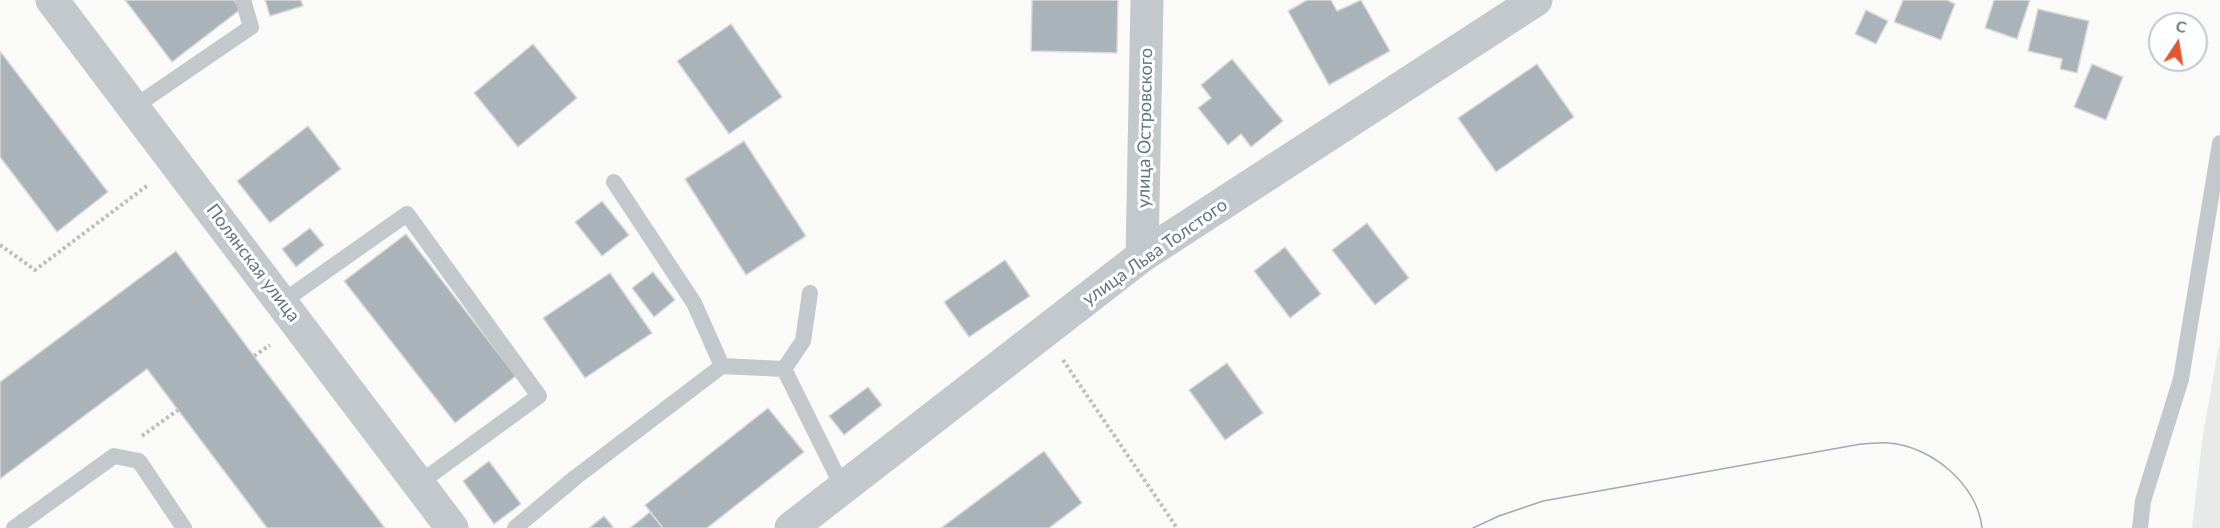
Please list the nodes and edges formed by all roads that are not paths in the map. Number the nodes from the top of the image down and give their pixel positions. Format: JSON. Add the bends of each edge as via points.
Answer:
{"nodes":[{"id":1,"x":52,"y":0,"type":"edge"},
{"id":2,"x":243,"y":0,"type":"edge"},
{"id":3,"x":1148,"y":0,"type":"edge"},
{"id":4,"x":1536,"y":0,"type":"edge"},
{"id":5,"x":134,"y":107,"type":"junction"},
{"id":6,"x":2220,"y":143,"type":"edge"},
{"id":7,"x":614,"y":182,"type":"dead end"},
{"id":8,"x":1142,"y":256,"type":"junction"},
{"id":9,"x":810,"y":293,"type":"dead end"},
{"id":10,"x":282,"y":302,"type":"junction"},
{"id":11,"x":722,"y":366,"type":"junction"},
{"id":12,"x":784,"y":369,"type":"junction"},
{"id":13,"x":418,"y":484,"type":"junction"},
{"id":14,"x":843,"y":488,"type":"junction"},
{"id":15,"x":14,"y":528,"type":"edge"},
{"id":16,"x":184,"y":528,"type":"edge"},
{"id":17,"x":452,"y":528,"type":"edge"},
{"id":18,"x":515,"y":528,"type":"edge"},
{"id":19,"x":791,"y":528,"type":"edge"},
{"id":20,"x":2139,"y":528,"type":"edge"}],
"edges":[{"from":1,"to":5,"type":"street","name":"Полянская улица"},
{"from":2,"to":5,"type":"lane","via":[[251,27]]},
{"from":3,"to":8,"type":"street","name":"улица Островского"},
{"from":4,"to":8,"type":"street","name":"улица Льва Толстого"},
{"from":5,"to":10,"type":"street","name":"Полянская улица"},
{"from":6,"to":20,"type":"lane","via":[[2181,379],[2143,501]]},
{"from":7,"to":11,"type":"lane","via":[[694,303]]},
{"from":8,"to":14,"type":"street","name":"улица Льва Толстого"},
{"from":9,"to":12,"type":"lane","via":[[803,340]]},
{"from":10,"to":13,"type":"street","name":"Полянская улица"},
{"from":10,"to":13,"type":"lane","via":[[406,213],[539,396]]},
{"from":11,"to":12,"type":"lane"},
{"from":11,"to":18,"type":"lane"},
{"from":12,"to":14,"type":"lane"},
{"from":13,"to":17,"type":"street","name":"Полянская улица"},
{"from":14,"to":19,"type":"street","name":"улица Льва Толстого"},
{"from":15,"to":16,"type":"lane","via":[[114,456],[139,461]]}]}
